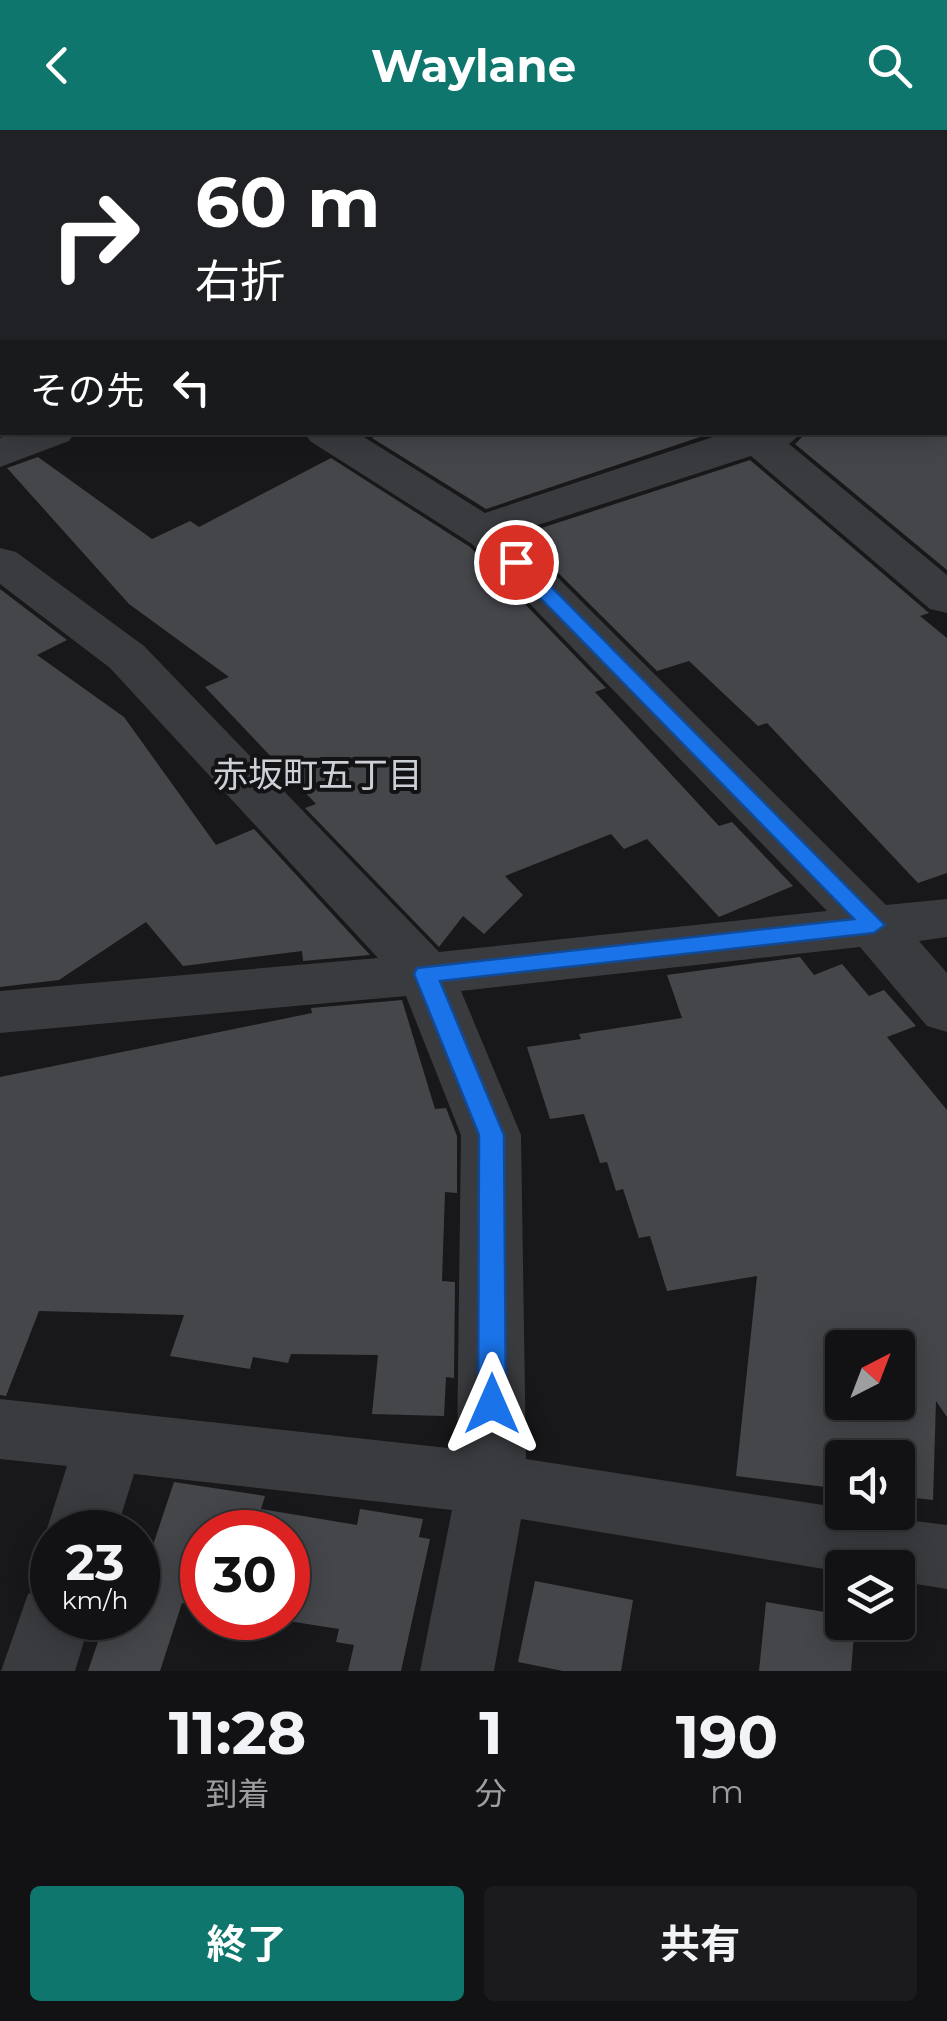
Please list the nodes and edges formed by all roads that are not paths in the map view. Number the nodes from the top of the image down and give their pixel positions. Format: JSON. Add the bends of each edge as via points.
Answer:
{"nodes":[{"id":1,"x":47,"y":435,"type":"edge"},
{"id":2,"x":330,"y":435,"type":"edge"},
{"id":3,"x":764,"y":435,"type":"edge"},
{"id":4,"x":0,"y":454,"type":"edge"},
{"id":5,"x":480,"y":528,"type":"junction"},
{"id":6,"x":0,"y":562,"type":"edge"},
{"id":7,"x":947,"y":598,"type":"edge"},
{"id":8,"x":947,"y":918,"type":"edge"},
{"id":9,"x":874,"y":925,"type":"junction"},
{"id":10,"x":426,"y":974,"type":"junction"},
{"id":11,"x":947,"y":1011,"type":"edge"},
{"id":12,"x":0,"y":1012,"type":"edge"},
{"id":13,"x":0,"y":1429,"type":"edge"},
{"id":14,"x":109,"y":1440,"type":"junction"},
{"id":15,"x":492,"y":1484,"type":"junction"},
{"id":16,"x":88,"y":1510,"type":"edge"},
{"id":17,"x":947,"y":1558,"type":"edge"},
{"id":18,"x":47,"y":1640,"type":"edge"},
{"id":19,"x":38,"y":1671,"type":"edge"},
{"id":20,"x":457,"y":1671,"type":"edge"}],
"edges":[{"from":1,"to":4,"type":"street"},
{"from":2,"to":5,"type":"street"},
{"from":3,"to":5,"type":"street"},
{"from":3,"to":7,"type":"street"},
{"from":5,"to":9,"type":"street"},
{"from":6,"to":10,"type":"street","via":[[127,657]]},
{"from":8,"to":9,"type":"street"},
{"from":9,"to":10,"type":"street"},
{"from":9,"to":11,"type":"street"},
{"from":10,"to":12,"type":"street"},
{"from":10,"to":15,"type":"street","via":[[492,1135]]},
{"from":13,"to":14,"type":"street"},
{"from":14,"to":15,"type":"street"},
{"from":14,"to":16,"type":"street"},
{"from":15,"to":17,"type":"street"},
{"from":15,"to":20,"type":"street"},
{"from":18,"to":19,"type":"street"}]}
